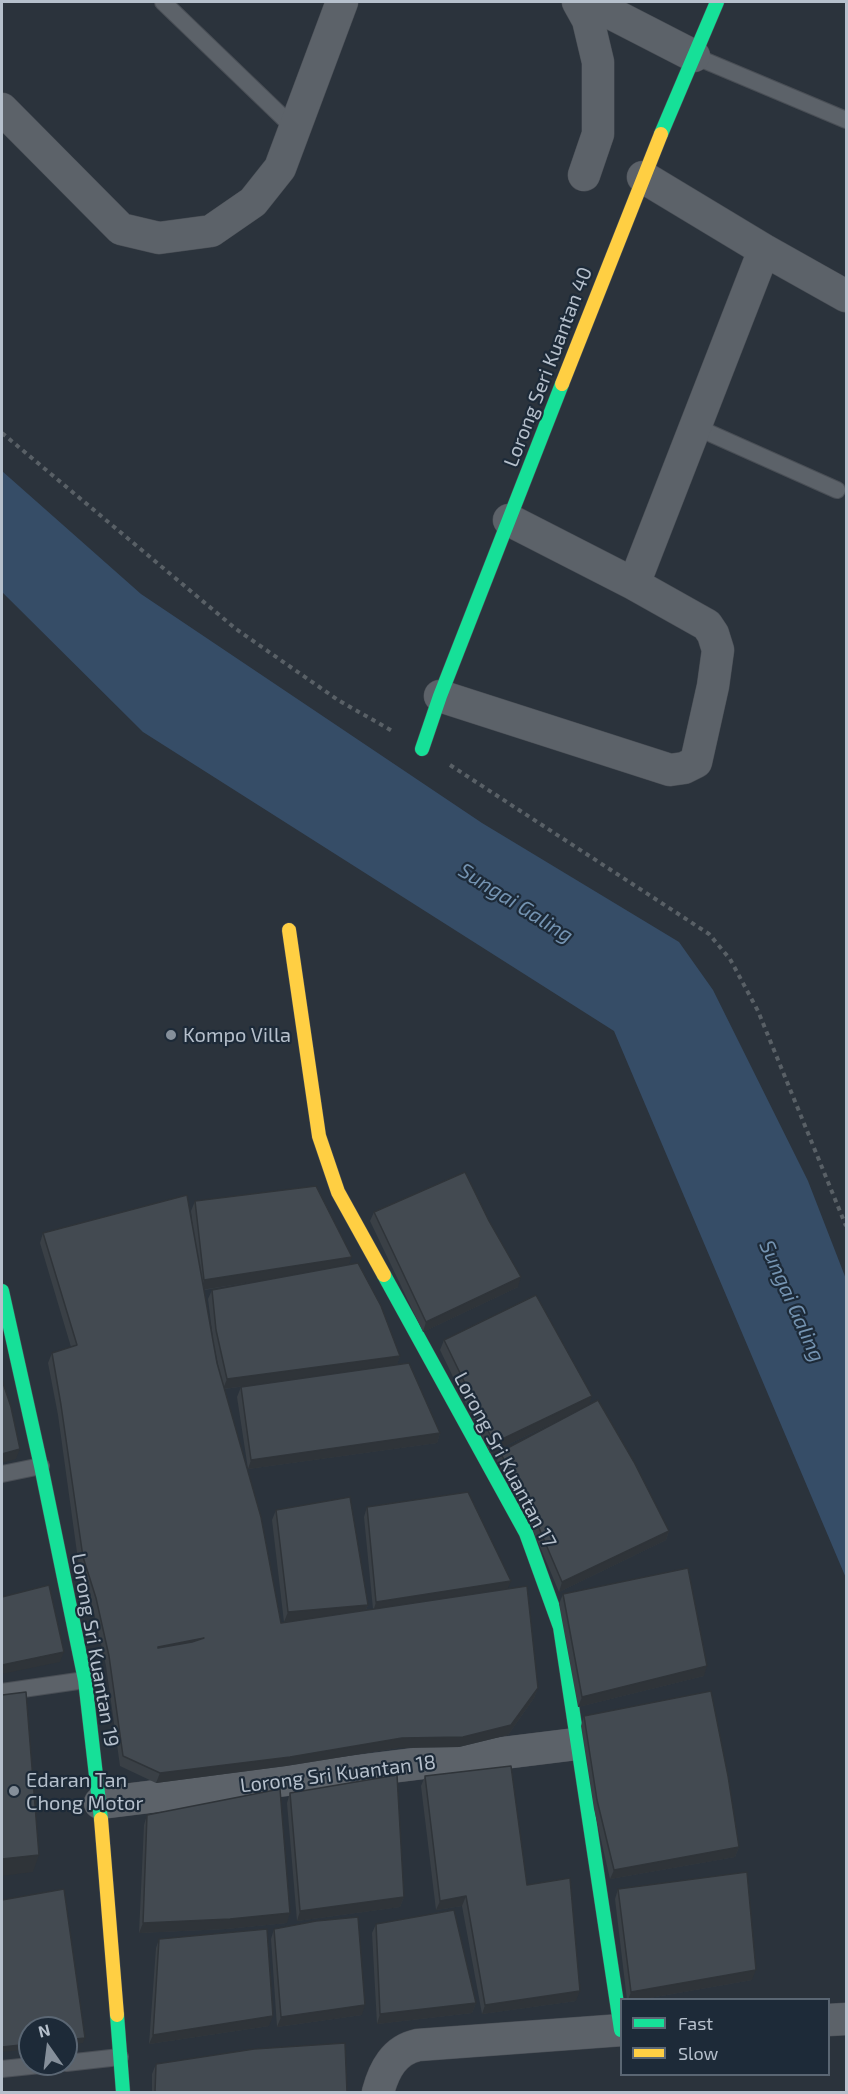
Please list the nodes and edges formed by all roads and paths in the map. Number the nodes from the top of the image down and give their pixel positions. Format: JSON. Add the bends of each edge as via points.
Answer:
{"nodes":[{"id":1,"x":163,"y":2,"type":"edge"},
{"id":2,"x":342,"y":2,"type":"edge"},
{"id":3,"x":578,"y":2,"type":"edge"},
{"id":4,"x":588,"y":2,"type":"edge"},
{"id":5,"x":717,"y":2,"type":"edge"},
{"id":6,"x":694,"y":56,"type":"junction"},
{"id":7,"x":2,"y":109,"type":"edge"},
{"id":8,"x":846,"y":120,"type":"edge"},
{"id":9,"x":295,"y":129,"type":"junction"},
{"id":10,"x":584,"y":175,"type":"dead end"},
{"id":11,"x":644,"y":177,"type":"junction"},
{"id":12,"x":764,"y":250,"type":"junction"},
{"id":13,"x":846,"y":296,"type":"edge"},
{"id":14,"x":696,"y":427,"type":"junction"},
{"id":15,"x":2,"y":434,"type":"edge"},
{"id":16,"x":837,"y":490,"type":"dead end"},
{"id":17,"x":509,"y":520,"type":"junction"},
{"id":18,"x":634,"y":584,"type":"junction"},
{"id":19,"x":440,"y":696,"type":"junction"},
{"id":20,"x":423,"y":749,"type":"junction"},
{"id":21,"x":289,"y":930,"type":"dead end"},
{"id":22,"x":846,"y":1226,"type":"edge"},
{"id":23,"x":2,"y":1291,"type":"edge"},
{"id":24,"x":41,"y":1466,"type":"junction"},
{"id":25,"x":2,"y":1474,"type":"edge"},
{"id":26,"x":85,"y":1680,"type":"junction"},
{"id":27,"x":2,"y":1692,"type":"edge"},
{"id":28,"x":576,"y":1744,"type":"junction"},
{"id":29,"x":100,"y":1803,"type":"junction"},
{"id":30,"x":846,"y":2019,"type":"edge"},
{"id":31,"x":830,"y":2020,"type":"edge"},
{"id":32,"x":620,"y":2024,"type":"edge"},
{"id":33,"x":620,"y":2030,"type":"edge"},
{"id":34,"x":120,"y":2057,"type":"junction"},
{"id":35,"x":78,"y":2061,"type":"edge"},
{"id":36,"x":18,"y":2067,"type":"edge"},
{"id":37,"x":2,"y":2069,"type":"edge"},
{"id":38,"x":123,"y":2092,"type":"edge"},
{"id":39,"x":378,"y":2092,"type":"edge"}],
"edges":[{"from":1,"to":9,"type":"lane"},
{"from":2,"to":9,"type":"street"},
{"from":3,"to":10,"type":"street","via":[[588,20],[598,62],[598,135]]},
{"from":4,"to":6,"type":"street"},
{"from":5,"to":6,"type":"street","name":"Lorong Seri Kuantan 40"},
{"from":6,"to":8,"type":"lane"},
{"from":6,"to":11,"type":"street","name":"Lorong Seri Kuantan 40"},
{"from":7,"to":9,"type":"street","via":[[121,229],[159,238],[211,231],[254,202],[280,168]]},
{"from":11,"to":12,"type":"street"},
{"from":11,"to":17,"type":"street","name":"Lorong Seri Kuantan 40"},
{"from":12,"to":13,"type":"street"},
{"from":12,"to":14,"type":"street"},
{"from":14,"to":16,"type":"lane"},
{"from":14,"to":18,"type":"street"},
{"from":15,"to":20,"type":"path","via":[[236,629],[338,700]]},
{"from":17,"to":18,"type":"street"},
{"from":17,"to":19,"type":"street","name":"Lorong Seri Kuantan 40"},
{"from":18,"to":19,"type":"street","via":[[707,625],[714,634],[718,650],[713,686],[696,762],[670,770]]},
{"from":19,"to":20,"type":"street","name":"Lorong Seri Kuantan 40"},
{"from":20,"to":22,"type":"path","via":[[709,934],[730,959],[759,1011]]},
{"from":21,"to":28,"type":"street","name":"Lorong Sri Kuantan 17","via":[[319,1136],[338,1192],[525,1533],[560,1626]]},
{"from":23,"to":24,"type":"street","name":"Lorong Sri Kuantan 19"},
{"from":24,"to":25,"type":"lane"},
{"from":24,"to":26,"type":"street","name":"Lorong Sri Kuantan 19"},
{"from":26,"to":27,"type":"lane"},
{"from":26,"to":29,"type":"street","name":"Lorong Sri Kuantan 19"},
{"from":28,"to":29,"type":"street","name":"Lorong Sri Kuantan 18"},
{"from":28,"to":32,"type":"street","name":"Lorong Sri Kuantan 17"},
{"from":29,"to":34,"type":"street","name":"Lorong Sri Kuantan 19"},
{"from":30,"to":31,"type":"street"},
{"from":33,"to":39,"type":"street","via":[[406,2048],[390,2062]]},
{"from":34,"to":35,"type":"lane"},
{"from":34,"to":38,"type":"street","name":"Lorong Sri Kuantan 19"},
{"from":36,"to":37,"type":"lane"}]}
